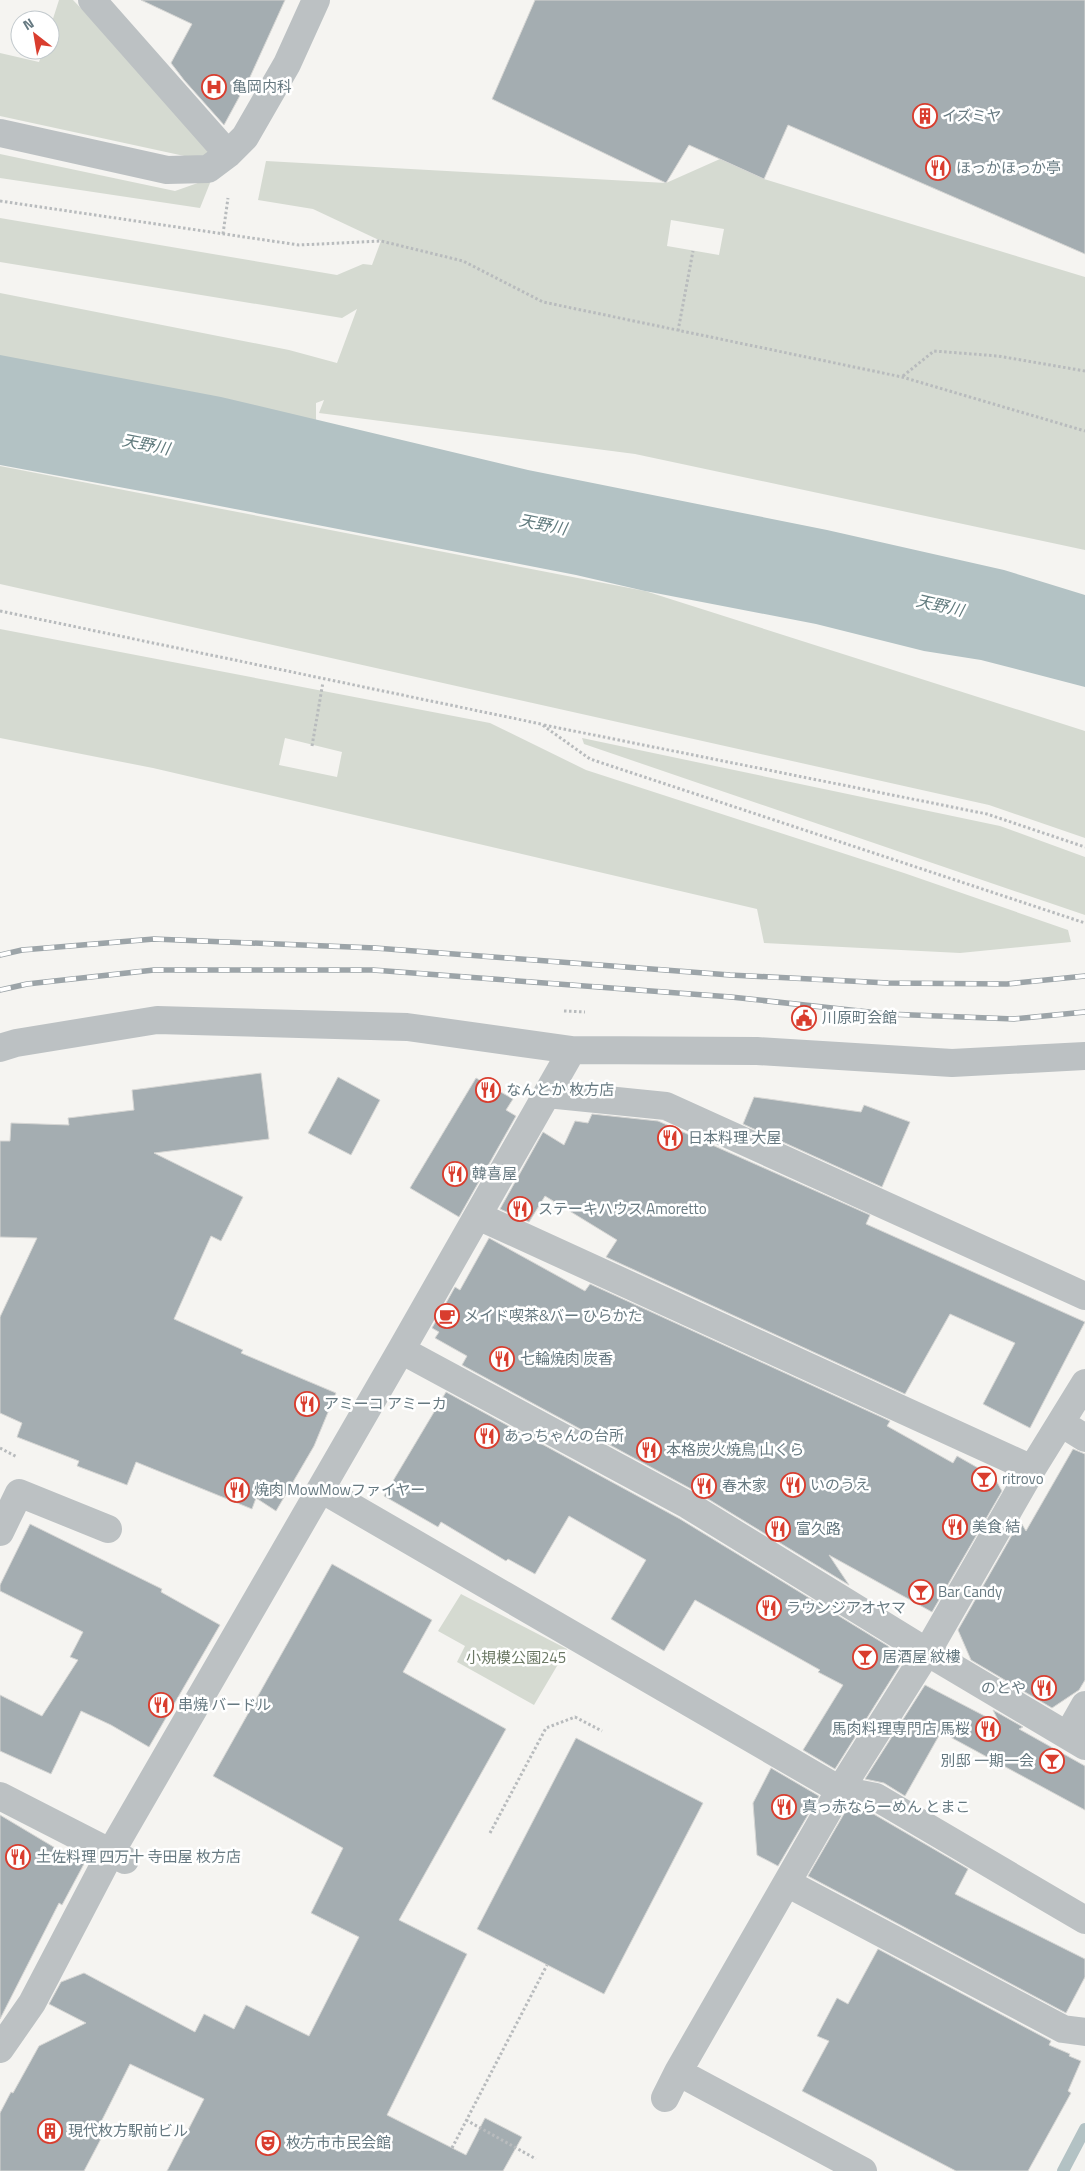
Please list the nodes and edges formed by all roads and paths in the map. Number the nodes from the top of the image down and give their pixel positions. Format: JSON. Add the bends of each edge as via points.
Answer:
{"nodes":[{"id":1,"x":92,"y":0,"type":"edge"},
{"id":2,"x":316,"y":0,"type":"edge"},
{"id":3,"x":0,"y":133,"type":"edge"},
{"id":4,"x":228,"y":154,"type":"junction"},
{"id":5,"x":0,"y":201,"type":"edge"},
{"id":6,"x":693,"y":251,"type":"dead end"},
{"id":7,"x":678,"y":330,"type":"junction"},
{"id":8,"x":1085,"y":370,"type":"edge"},
{"id":9,"x":902,"y":377,"type":"junction"},
{"id":10,"x":1085,"y":432,"type":"edge"},
{"id":11,"x":0,"y":611,"type":"edge"},
{"id":12,"x":323,"y":682,"type":"dead end"},
{"id":13,"x":541,"y":724,"type":"junction"},
{"id":14,"x":312,"y":746,"type":"dead end"},
{"id":15,"x":1085,"y":847,"type":"edge"},
{"id":16,"x":1085,"y":923,"type":"edge"},
{"id":17,"x":0,"y":1048,"type":"edge"},
{"id":18,"x":572,"y":1050,"type":"junction"},
{"id":19,"x":1085,"y":1056,"type":"edge"},
{"id":20,"x":547,"y":1094,"type":"junction"},
{"id":21,"x":478,"y":1216,"type":"junction"},
{"id":22,"x":1085,"y":1296,"type":"edge"},
{"id":23,"x":401,"y":1350,"type":"junction"},
{"id":24,"x":1085,"y":1383,"type":"edge"},
{"id":25,"x":1061,"y":1423,"type":"junction"},
{"id":26,"x":1085,"y":1438,"type":"edge"},
{"id":27,"x":1032,"y":1469,"type":"junction"},
{"id":28,"x":321,"y":1489,"type":"junction"},
{"id":29,"x":108,"y":1529,"type":"dead end"},
{"id":30,"x":0,"y":1532,"type":"edge"},
{"id":31,"x":927,"y":1652,"type":"junction"},
{"id":32,"x":1085,"y":1706,"type":"edge"},
{"id":33,"x":602,"y":1731,"type":"dead end"},
{"id":34,"x":1076,"y":1741,"type":"edge"},
{"id":35,"x":840,"y":1790,"type":"junction"},
{"id":36,"x":0,"y":1796,"type":"edge"},
{"id":37,"x":490,"y":1833,"type":"dead end"},
{"id":38,"x":118,"y":1856,"type":"junction"},
{"id":39,"x":787,"y":1883,"type":"junction"},
{"id":40,"x":1085,"y":1920,"type":"edge"},
{"id":41,"x":547,"y":1965,"type":"dead end"},
{"id":42,"x":1085,"y":2032,"type":"edge"},
{"id":43,"x":0,"y":2049,"type":"edge"},
{"id":44,"x":678,"y":2072,"type":"junction"},
{"id":45,"x":665,"y":2098,"type":"dead end"},
{"id":46,"x":466,"y":2120,"type":"junction"},
{"id":47,"x":452,"y":2148,"type":"dead end"},
{"id":48,"x":536,"y":2159,"type":"dead end"},
{"id":49,"x":863,"y":2171,"type":"edge"}],
"edges":[{"from":1,"to":4,"type":"street"},
{"from":2,"to":4,"type":"street","via":[[287,64],[245,137]]},
{"from":3,"to":4,"type":"street","via":[[167,170],[208,169]]},
{"from":5,"to":7,"type":"path","via":[[299,245],[381,241],[463,261],[543,302]]},
{"from":6,"to":7,"type":"path"},
{"from":7,"to":9,"type":"path"},
{"from":8,"to":9,"type":"path","via":[[998,356],[934,351]]},
{"from":9,"to":10,"type":"path"},
{"from":11,"to":13,"type":"path"},
{"from":12,"to":14,"type":"path"},
{"from":13,"to":15,"type":"path","via":[[988,814]]},
{"from":13,"to":16,"type":"path","via":[[590,759]]},
{"from":17,"to":18,"type":"street","via":[[157,1020],[407,1027]]},
{"from":18,"to":19,"type":"street","via":[[757,1051],[952,1063]]},
{"from":18,"to":20,"type":"street"},
{"from":20,"to":21,"type":"street"},
{"from":20,"to":22,"type":"street","via":[[666,1106]]},
{"from":21,"to":23,"type":"street"},
{"from":21,"to":27,"type":"street"},
{"from":23,"to":28,"type":"street"},
{"from":23,"to":31,"type":"street","via":[[688,1505]]},
{"from":24,"to":25,"type":"street"},
{"from":25,"to":26,"type":"street"},
{"from":25,"to":27,"type":"street"},
{"from":27,"to":31,"type":"street"},
{"from":28,"to":35,"type":"street"},
{"from":28,"to":38,"type":"street"},
{"from":29,"to":30,"type":"street","via":[[20,1493]]},
{"from":31,"to":34,"type":"street"},
{"from":31,"to":35,"type":"street"},
{"from":32,"to":34,"type":"street"},
{"from":33,"to":37,"type":"path","via":[[575,1717],[546,1728]]},
{"from":35,"to":39,"type":"street"},
{"from":35,"to":40,"type":"street","via":[[876,1797]]},
{"from":36,"to":38,"type":"street"},
{"from":38,"to":43,"type":"street","via":[[32,2003]]},
{"from":39,"to":42,"type":"street","via":[[1063,2029]]},
{"from":39,"to":44,"type":"street"},
{"from":41,"to":46,"type":"path"},
{"from":44,"to":45,"type":"street"},
{"from":44,"to":49,"type":"street"},
{"from":46,"to":47,"type":"path"},
{"from":46,"to":48,"type":"path"}]}
